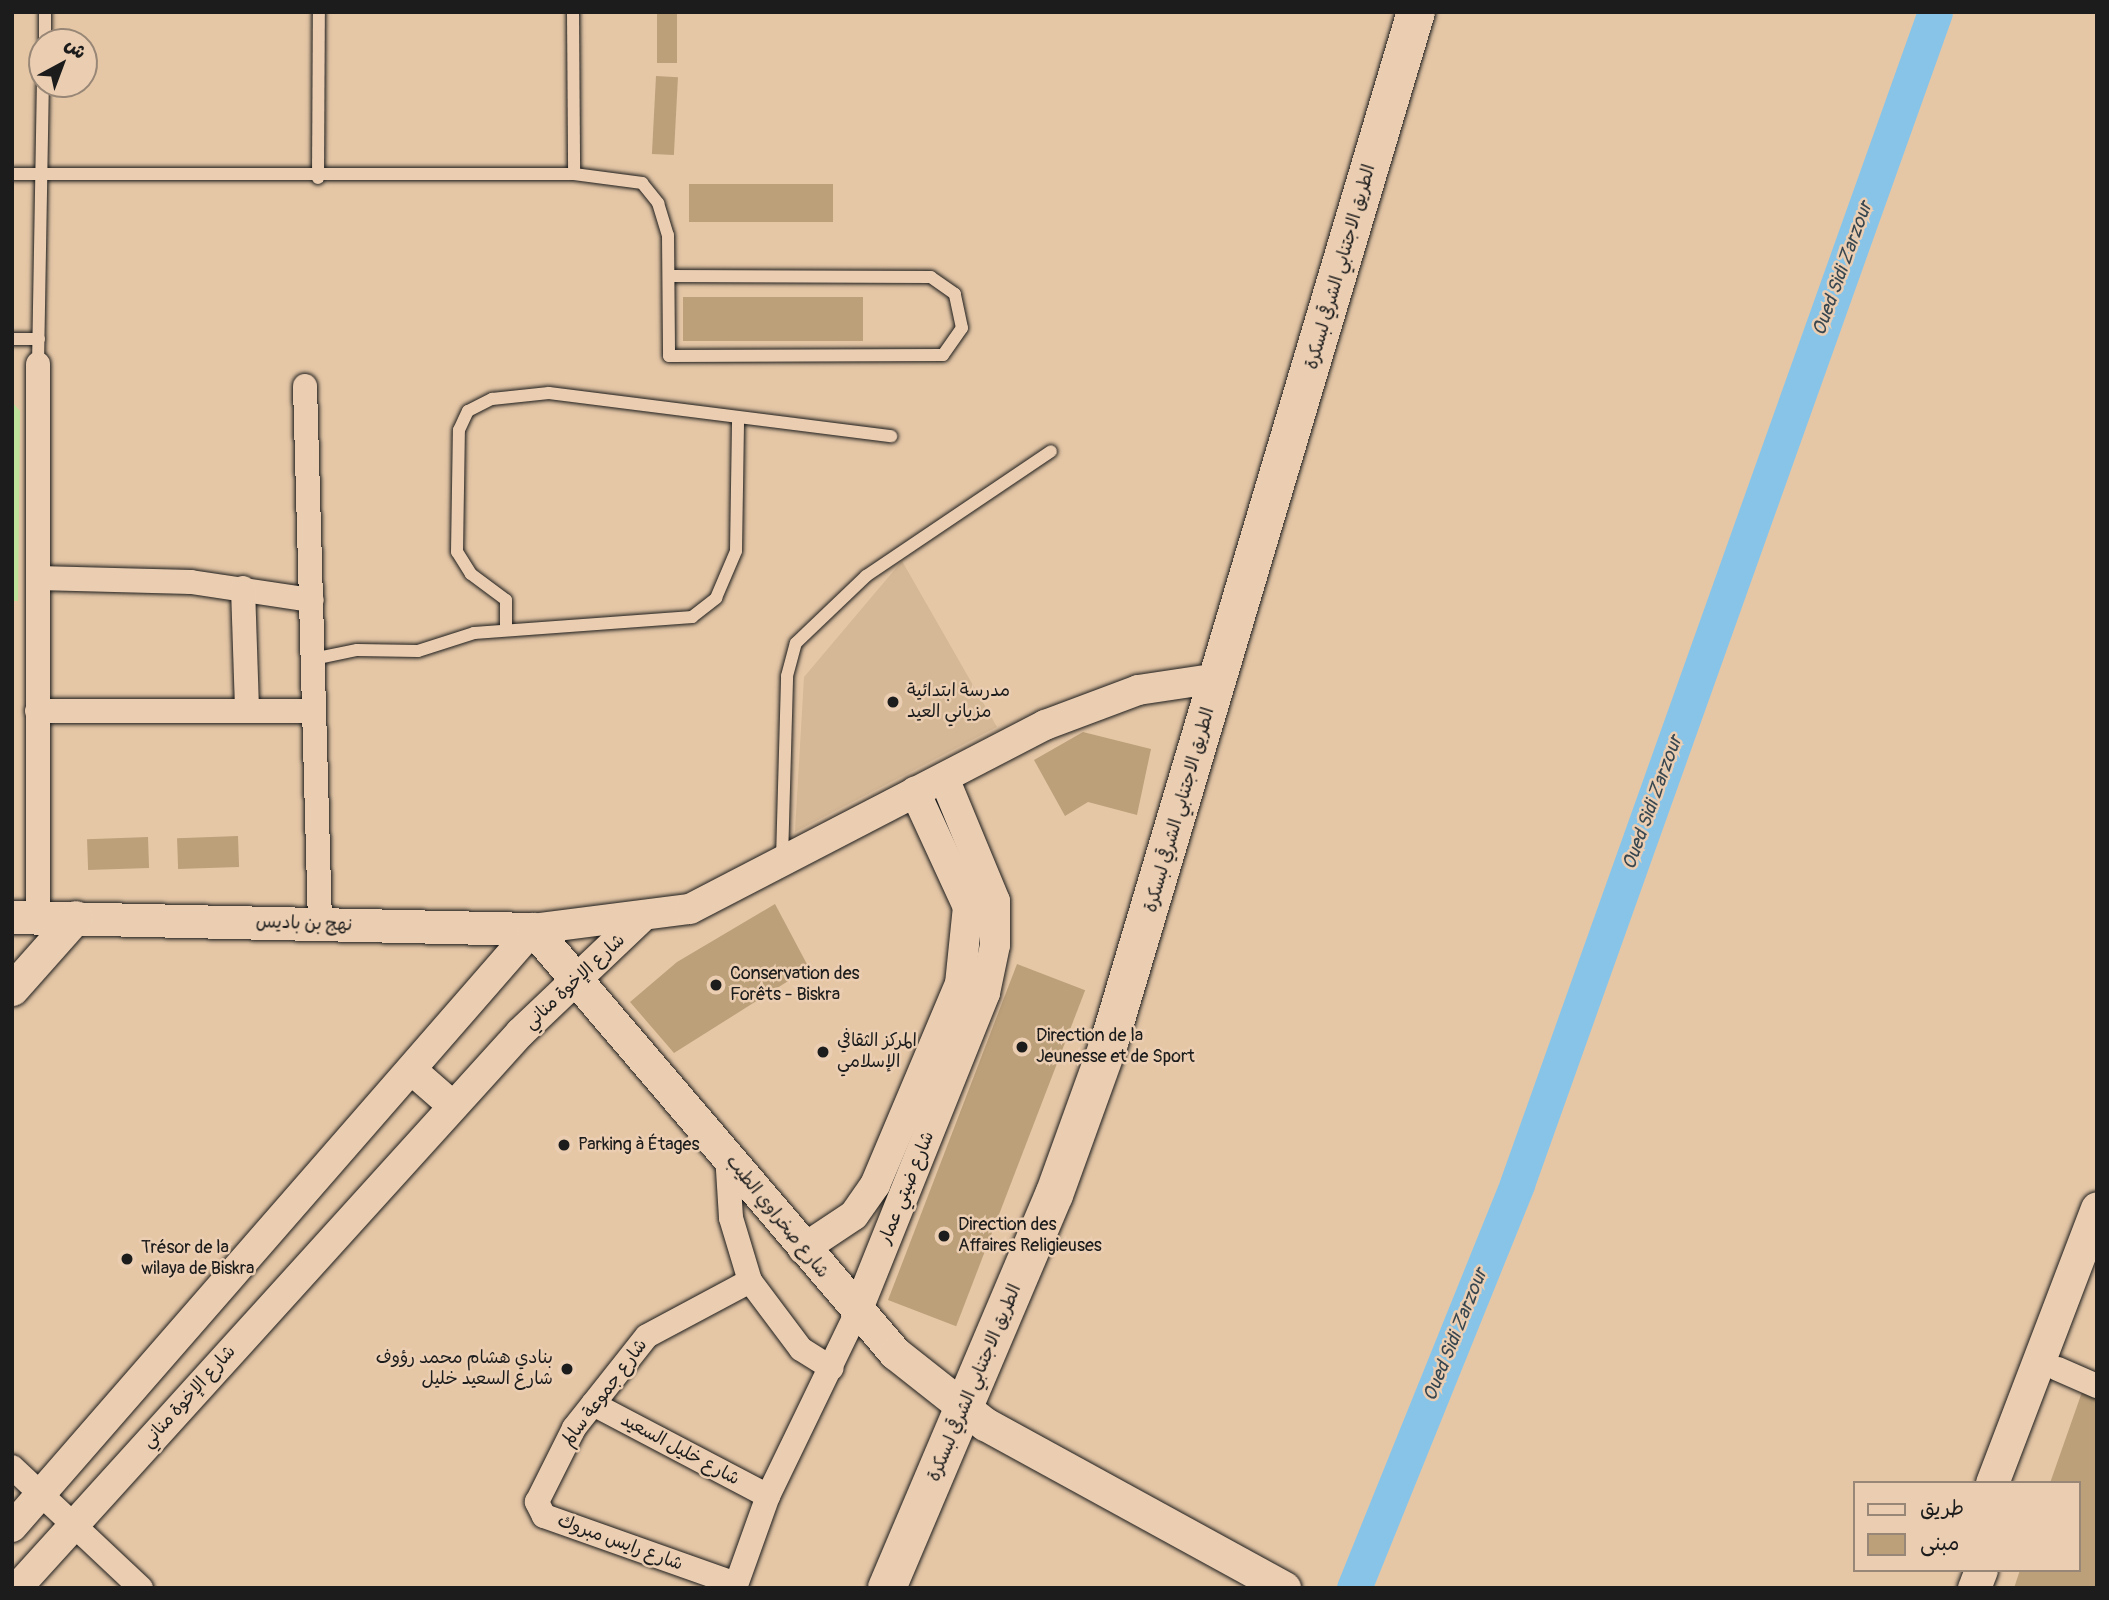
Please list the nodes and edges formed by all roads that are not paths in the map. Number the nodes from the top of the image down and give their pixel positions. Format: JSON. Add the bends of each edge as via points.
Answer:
{"nodes":[{"id":1,"x":319,"y":12,"type":"edge"},
{"id":2,"x":573,"y":12,"type":"edge"},
{"id":3,"x":1416,"y":12,"type":"edge"},
{"id":4,"x":1440,"y":12,"type":"edge"},
{"id":5,"x":43,"y":98,"type":"edge"},
{"id":6,"x":12,"y":174,"type":"edge"},
{"id":7,"x":41,"y":174,"type":"junction"},
{"id":8,"x":574,"y":174,"type":"junction"},
{"id":9,"x":318,"y":178,"type":"junction"},
{"id":10,"x":670,"y":276,"type":"junction"},
{"id":11,"x":12,"y":339,"type":"edge"},
{"id":12,"x":38,"y":352,"type":"junction"},
{"id":13,"x":304,"y":386,"type":"dead end"},
{"id":14,"x":738,"y":419,"type":"junction"},
{"id":15,"x":891,"y":436,"type":"dead end"},
{"id":16,"x":1051,"y":451,"type":"dead end"},
{"id":17,"x":38,"y":578,"type":"junction"},
{"id":18,"x":243,"y":588,"type":"junction"},
{"id":19,"x":312,"y":600,"type":"junction"},
{"id":20,"x":506,"y":630,"type":"junction"},
{"id":21,"x":313,"y":659,"type":"junction"},
{"id":22,"x":1218,"y":678,"type":"junction"},
{"id":23,"x":37,"y":711,"type":"junction"},
{"id":24,"x":247,"y":711,"type":"junction"},
{"id":25,"x":314,"y":711,"type":"junction"},
{"id":26,"x":944,"y":778,"type":"junction"},
{"id":27,"x":915,"y":792,"type":"junction"},
{"id":28,"x":782,"y":862,"type":"junction"},
{"id":29,"x":25,"y":916,"type":"edge"},
{"id":30,"x":76,"y":917,"type":"junction"},
{"id":31,"x":640,"y":919,"type":"junction"},
{"id":32,"x":320,"y":924,"type":"junction"},
{"id":33,"x":533,"y":929,"type":"junction"},
{"id":34,"x":580,"y":977,"type":"junction"},
{"id":35,"x":22,"y":978,"type":"edge"},
{"id":36,"x":973,"y":989,"type":"junction"},
{"id":37,"x":414,"y":1072,"type":"junction"},
{"id":38,"x":453,"y":1106,"type":"junction"},
{"id":39,"x":727,"y":1154,"type":"junction"},
{"id":40,"x":2097,"y":1209,"type":"edge"},
{"id":41,"x":854,"y":1215,"type":"junction"},
{"id":42,"x":886,"y":1240,"type":"junction"},
{"id":43,"x":263,"y":1245,"type":"junction"},
{"id":44,"x":803,"y":1249,"type":"junction"},
{"id":45,"x":2097,"y":1269,"type":"edge"},
{"id":46,"x":299,"y":1276,"type":"junction"},
{"id":47,"x":750,"y":1281,"type":"junction"},
{"id":48,"x":856,"y":1314,"type":"junction"},
{"id":49,"x":832,"y":1368,"type":"junction"},
{"id":50,"x":2058,"y":1370,"type":"junction"},
{"id":51,"x":2097,"y":1386,"type":"edge"},
{"id":52,"x":593,"y":1404,"type":"junction"},
{"id":53,"x":974,"y":1416,"type":"junction"},
{"id":54,"x":12,"y":1467,"type":"edge"},
{"id":55,"x":1993,"y":1481,"type":"edge"},
{"id":56,"x":2016,"y":1481,"type":"edge"},
{"id":57,"x":41,"y":1493,"type":"junction"},
{"id":58,"x":768,"y":1496,"type":"junction"},
{"id":59,"x":544,"y":1516,"type":"joint"},
{"id":60,"x":73,"y":1523,"type":"junction"},
{"id":61,"x":12,"y":1527,"type":"edge"},
{"id":62,"x":735,"y":1586,"type":"edge"},
{"id":63,"x":17,"y":1588,"type":"edge"},
{"id":64,"x":141,"y":1588,"type":"edge"},
{"id":65,"x":887,"y":1588,"type":"edge"},
{"id":66,"x":914,"y":1588,"type":"edge"},
{"id":67,"x":1284,"y":1588,"type":"edge"}],
"edges":[{"from":1,"to":9,"type":"lane"},
{"from":2,"to":8,"type":"lane"},
{"from":3,"to":22,"type":"highway","name":"الطريق الاجتنابي الشرقي لبسكرة"},
{"from":4,"to":53,"type":"highway","name":"الطريق الاجتنابي الشرقي لبسكرة","via":[[1134,1040],[1069,1230]]},
{"from":5,"to":7,"type":"lane"},
{"from":6,"to":7,"type":"lane"},
{"from":7,"to":9,"type":"lane"},
{"from":7,"to":12,"type":"lane"},
{"from":8,"to":9,"type":"lane"},
{"from":8,"to":10,"type":"lane","via":[[642,183],[658,203],[668,235]]},
{"from":10,"to":10,"type":"lane","via":[[669,355],[943,355],[962,328],[955,294],[931,277]]},
{"from":11,"to":12,"type":"lane"},
{"from":12,"to":17,"type":"street"},
{"from":13,"to":19,"type":"street"},
{"from":14,"to":15,"type":"lane"},
{"from":14,"to":20,"type":"lane","via":[[736,551],[716,598],[692,617]]},
{"from":14,"to":20,"type":"lane","via":[[549,393],[492,399],[468,411],[459,430],[457,552],[471,574],[506,600]]},
{"from":16,"to":28,"type":"lane","via":[[866,576],[796,643],[786,676]]},
{"from":17,"to":18,"type":"street"},
{"from":17,"to":23,"type":"street"},
{"from":18,"to":19,"type":"street"},
{"from":18,"to":24,"type":"street"},
{"from":19,"to":21,"type":"street"},
{"from":20,"to":21,"type":"lane","via":[[418,651],[357,650]]},
{"from":21,"to":25,"type":"street"},
{"from":22,"to":26,"type":"street","via":[[1138,690],[1045,725]]},
{"from":22,"to":53,"type":"highway","name":"الطريق الاجتنابي الشرقي لبسكرة","via":[[1082,1121]]},
{"from":23,"to":24,"type":"street"},
{"from":23,"to":29,"type":"street"},
{"from":24,"to":25,"type":"street"},
{"from":25,"to":32,"type":"street"},
{"from":26,"to":27,"type":"street"},
{"from":26,"to":36,"type":"street","name":"شارع ضيتي عمار","via":[[995,901]]},
{"from":27,"to":28,"type":"street"},
{"from":27,"to":36,"type":"street","via":[[968,907]]},
{"from":28,"to":31,"type":"street","via":[[691,909]]},
{"from":29,"to":30,"type":"main road","name":"نهج بن باديس"},
{"from":29,"to":35,"type":"main road","via":[[29,939]]},
{"from":30,"to":32,"type":"main road","name":"نهج بن باديس"},
{"from":30,"to":35,"type":"main road"},
{"from":31,"to":33,"type":"street","name":"شارع الإخوة مناني"},
{"from":31,"to":34,"type":"street","name":"شارع الإخوة مناني"},
{"from":32,"to":33,"type":"main road","name":"نهج بن باديس"},
{"from":33,"to":34,"type":"main road","name":"شارع صخراوي الطيب"},
{"from":33,"to":37,"type":"street"},
{"from":34,"to":38,"type":"street","name":"شارع الإخوة مناني"},
{"from":34,"to":39,"type":"main road","name":"شارع صخراوي الطيب"},
{"from":36,"to":41,"type":"street","via":[[874,1185]]},
{"from":36,"to":42,"type":"street","name":"شارع ضيتي عمار"},
{"from":37,"to":38,"type":"street"},
{"from":37,"to":43,"type":"street"},
{"from":38,"to":46,"type":"street","name":"شارع الإخوة مناني"},
{"from":39,"to":44,"type":"main road","name":"شارع صخراوي الطيب"},
{"from":39,"to":47,"type":"street","via":[[731,1218]]},
{"from":40,"to":55,"type":"main road"},
{"from":41,"to":42,"type":"street"},
{"from":41,"to":44,"type":"street"},
{"from":42,"to":48,"type":"street","name":"شارع ضيتي عمار"},
{"from":43,"to":46,"type":"street"},
{"from":43,"to":57,"type":"street"},
{"from":44,"to":48,"type":"main road","name":"شارع صخراوي الطيب"},
{"from":45,"to":50,"type":"main road"},
{"from":46,"to":60,"type":"street","name":"شارع الإخوة مناني"},
{"from":47,"to":49,"type":"street","via":[[801,1349]]},
{"from":47,"to":52,"type":"street","name":"شارع جموعة سالم","via":[[648,1336]]},
{"from":48,"to":49,"type":"street","name":"شارع ضيتي عمار"},
{"from":48,"to":53,"type":"main road","name":"شارع صخراوي الطيب"},
{"from":49,"to":58,"type":"street","name":"شارع ضيتي عمار"},
{"from":50,"to":51,"type":"street"},
{"from":50,"to":56,"type":"main road"},
{"from":52,"to":58,"type":"street","name":"شارع خليل السعيد"},
{"from":52,"to":59,"type":"street","name":"شارع جموعة سالم","via":[[542,1487],[537,1502]]},
{"from":53,"to":65,"type":"highway","name":"الطريق الاجتنابي الشرقي لبسكرة"},
{"from":53,"to":66,"type":"highway","name":"الطريق الاجتنابي الشرقي لبسكرة"},
{"from":53,"to":67,"type":"main road","name":"شارع صخراوي الطيب"},
{"from":54,"to":57,"type":"street"},
{"from":57,"to":60,"type":"street"},
{"from":57,"to":61,"type":"street"},
{"from":58,"to":62,"type":"street","name":"شارع ضيتي عمار"},
{"from":59,"to":62,"type":"street","name":"شارع رايس مبروك"},
{"from":60,"to":63,"type":"street","name":"شارع الإخوة مناني"},
{"from":60,"to":64,"type":"street"}]}
